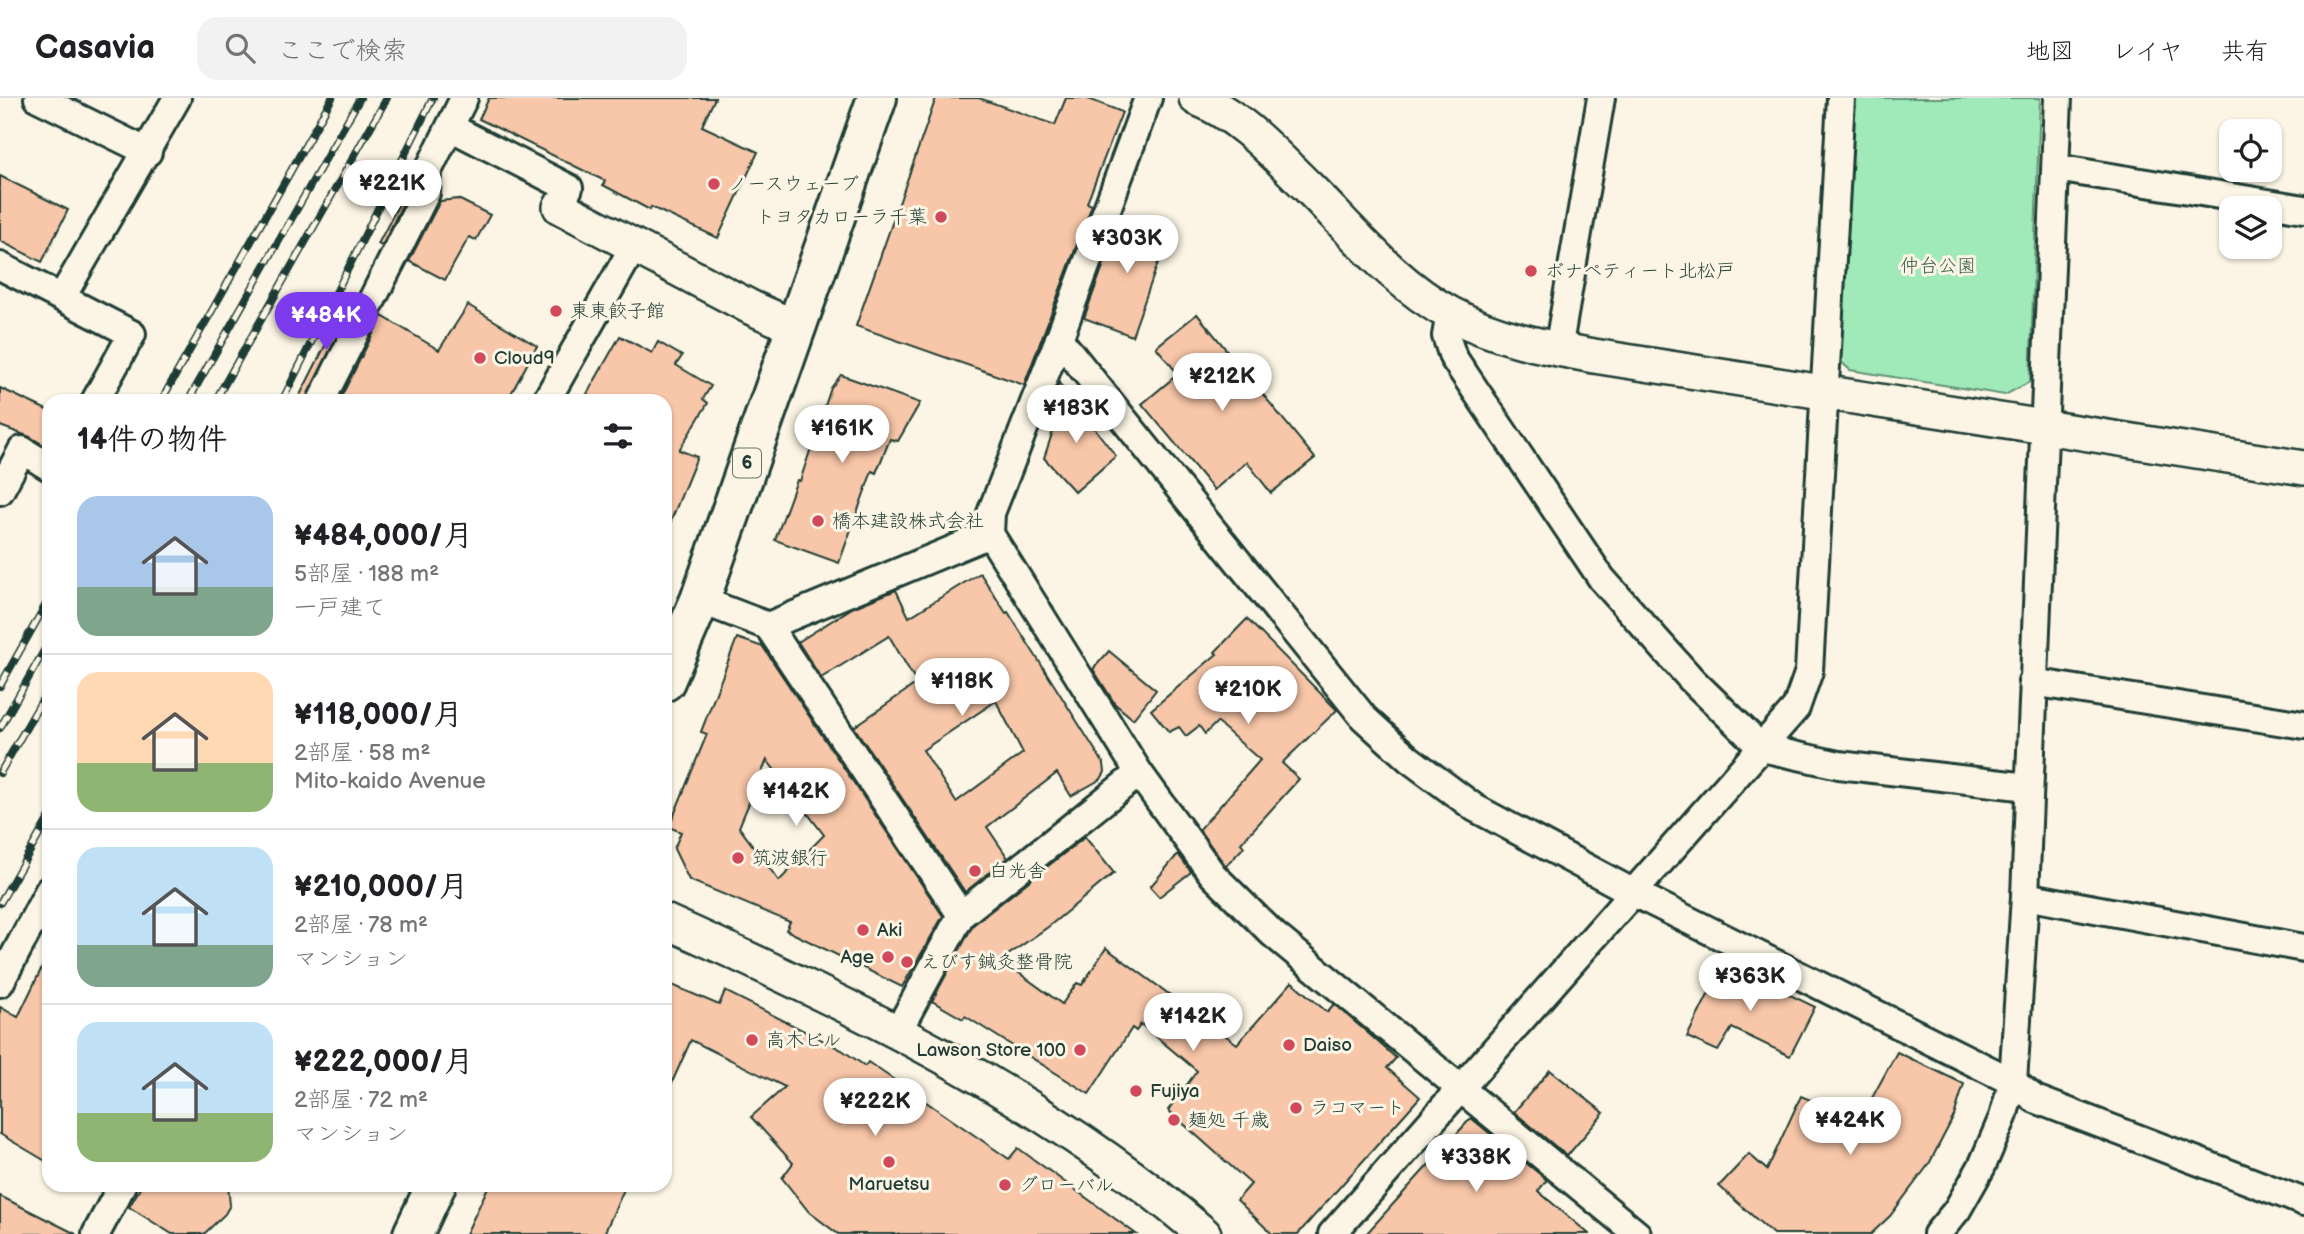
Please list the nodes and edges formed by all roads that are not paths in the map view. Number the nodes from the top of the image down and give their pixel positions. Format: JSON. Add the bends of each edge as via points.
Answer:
{"nodes":[{"id":1,"x":38,"y":98,"type":"edge"},
{"id":2,"x":177,"y":98,"type":"edge"},
{"id":3,"x":464,"y":98,"type":"edge"},
{"id":4,"x":877,"y":98,"type":"edge"},
{"id":5,"x":1148,"y":98,"type":"edge"},
{"id":6,"x":1196,"y":98,"type":"edge"},
{"id":7,"x":1601,"y":98,"type":"edge"},
{"id":8,"x":1841,"y":98,"type":"edge"},
{"id":9,"x":2058,"y":98,"type":"edge"},
{"id":10,"x":450,"y":127,"type":"junction"},
{"id":11,"x":148,"y":152,"type":"junction"},
{"id":12,"x":2056,"y":168,"type":"junction"},
{"id":13,"x":560,"y":207,"type":"joint"},
{"id":14,"x":2304,"y":209,"type":"edge"},
{"id":15,"x":634,"y":246,"type":"junction"},
{"id":16,"x":0,"y":266,"type":"edge"},
{"id":17,"x":62,"y":297,"type":"junction"},
{"id":18,"x":1450,"y":313,"type":"junction"},
{"id":19,"x":795,"y":327,"type":"junction"},
{"id":20,"x":1059,"y":339,"type":"junction"},
{"id":21,"x":1558,"y":350,"type":"junction"},
{"id":22,"x":1824,"y":391,"type":"junction"},
{"id":23,"x":99,"y":394,"type":"edge"},
{"id":24,"x":325,"y":394,"type":"edge"},
{"id":25,"x":550,"y":394,"type":"edge"},
{"id":26,"x":2043,"y":428,"type":"junction"},
{"id":27,"x":42,"y":463,"type":"edge"},
{"id":28,"x":2304,"y":468,"type":"edge"},
{"id":29,"x":0,"y":491,"type":"edge"},
{"id":30,"x":990,"y":534,"type":"junction"},
{"id":31,"x":700,"y":600,"type":"junction"},
{"id":32,"x":768,"y":625,"type":"junction"},
{"id":33,"x":672,"y":665,"type":"edge"},
{"id":34,"x":2032,"y":682,"type":"junction"},
{"id":35,"x":2304,"y":725,"type":"edge"},
{"id":36,"x":1762,"y":748,"type":"junction"},
{"id":37,"x":1139,"y":773,"type":"junction"},
{"id":38,"x":2028,"y":787,"type":"junction"},
{"id":39,"x":1634,"y":893,"type":"junction"},
{"id":40,"x":2025,"y":896,"type":"junction"},
{"id":41,"x":42,"y":903,"type":"edge"},
{"id":42,"x":961,"y":915,"type":"junction"},
{"id":43,"x":672,"y":923,"type":"edge"},
{"id":44,"x":2304,"y":948,"type":"edge"},
{"id":45,"x":0,"y":983,"type":"edge"},
{"id":46,"x":898,"y":1031,"type":"junction"},
{"id":47,"x":2013,"y":1082,"type":"junction"},
{"id":48,"x":1460,"y":1090,"type":"junction"},
{"id":49,"x":118,"y":1192,"type":"edge"},
{"id":50,"x":433,"y":1192,"type":"edge"},
{"id":51,"x":2304,"y":1202,"type":"edge"},
{"id":52,"x":96,"y":1234,"type":"edge"},
{"id":53,"x":414,"y":1234,"type":"edge"},
{"id":54,"x":1204,"y":1234,"type":"edge"},
{"id":55,"x":1332,"y":1234,"type":"edge"},
{"id":56,"x":1637,"y":1234,"type":"edge"},
{"id":57,"x":1937,"y":1234,"type":"edge"}],
"edges":[{"from":1,"to":11,"type":"street"},
{"from":2,"to":11,"type":"street"},
{"from":3,"to":10,"type":"street"},
{"from":4,"to":19,"type":"highway","number":"6"},
{"from":5,"to":20,"type":"street"},
{"from":6,"to":18,"type":"street","via":[[1258,137],[1377,255]]},
{"from":7,"to":21,"type":"street"},
{"from":8,"to":22,"type":"street"},
{"from":9,"to":12,"type":"street"},
{"from":10,"to":13,"type":"street","via":[[569,188]]},
{"from":10,"to":24,"type":"street","via":[[427,173],[426,192]]},
{"from":11,"to":17,"type":"street"},
{"from":12,"to":14,"type":"street"},
{"from":12,"to":26,"type":"street"},
{"from":13,"to":15,"type":"street"},
{"from":15,"to":19,"type":"street"},
{"from":15,"to":25,"type":"street"},
{"from":16,"to":17,"type":"street"},
{"from":17,"to":23,"type":"street","via":[[132,334]]},
{"from":18,"to":21,"type":"street","via":[[1482,329]]},
{"from":18,"to":36,"type":"street","via":[[1446,336],[1453,357],[1602,579],[1692,680]]},
{"from":19,"to":31,"type":"highway","number":"6"},
{"from":20,"to":30,"type":"street","via":[[991,513]]},
{"from":20,"to":39,"type":"street","via":[[1364,718],[1409,759],[1475,808]]},
{"from":21,"to":22,"type":"street"},
{"from":22,"to":26,"type":"street"},
{"from":22,"to":36,"type":"street","via":[[1809,671],[1796,708]]},
{"from":26,"to":28,"type":"street"},
{"from":26,"to":34,"type":"street"},
{"from":27,"to":29,"type":"street","via":[[22,450]]},
{"from":30,"to":32,"type":"street"},
{"from":30,"to":37,"type":"street"},
{"from":31,"to":32,"type":"street"},
{"from":31,"to":33,"type":"highway","number":"6"},
{"from":32,"to":42,"type":"street"},
{"from":34,"to":35,"type":"street"},
{"from":34,"to":38,"type":"street"},
{"from":36,"to":38,"type":"street","via":[[1839,765]]},
{"from":36,"to":39,"type":"street"},
{"from":37,"to":42,"type":"street"},
{"from":37,"to":48,"type":"street","via":[[1222,884],[1273,934]]},
{"from":38,"to":40,"type":"street"},
{"from":39,"to":47,"type":"street"},
{"from":39,"to":48,"type":"street"},
{"from":40,"to":44,"type":"street"},
{"from":40,"to":47,"type":"street"},
{"from":41,"to":45,"type":"street"},
{"from":42,"to":46,"type":"street"},
{"from":43,"to":46,"type":"street"},
{"from":46,"to":54,"type":"street","via":[[1045,1116],[1116,1164]]},
{"from":47,"to":51,"type":"street","via":[[2035,1099]]},
{"from":47,"to":57,"type":"street","via":[[1982,1166]]},
{"from":48,"to":55,"type":"street"},
{"from":48,"to":56,"type":"street"},
{"from":49,"to":52,"type":"street"},
{"from":50,"to":53,"type":"highway"}]}
